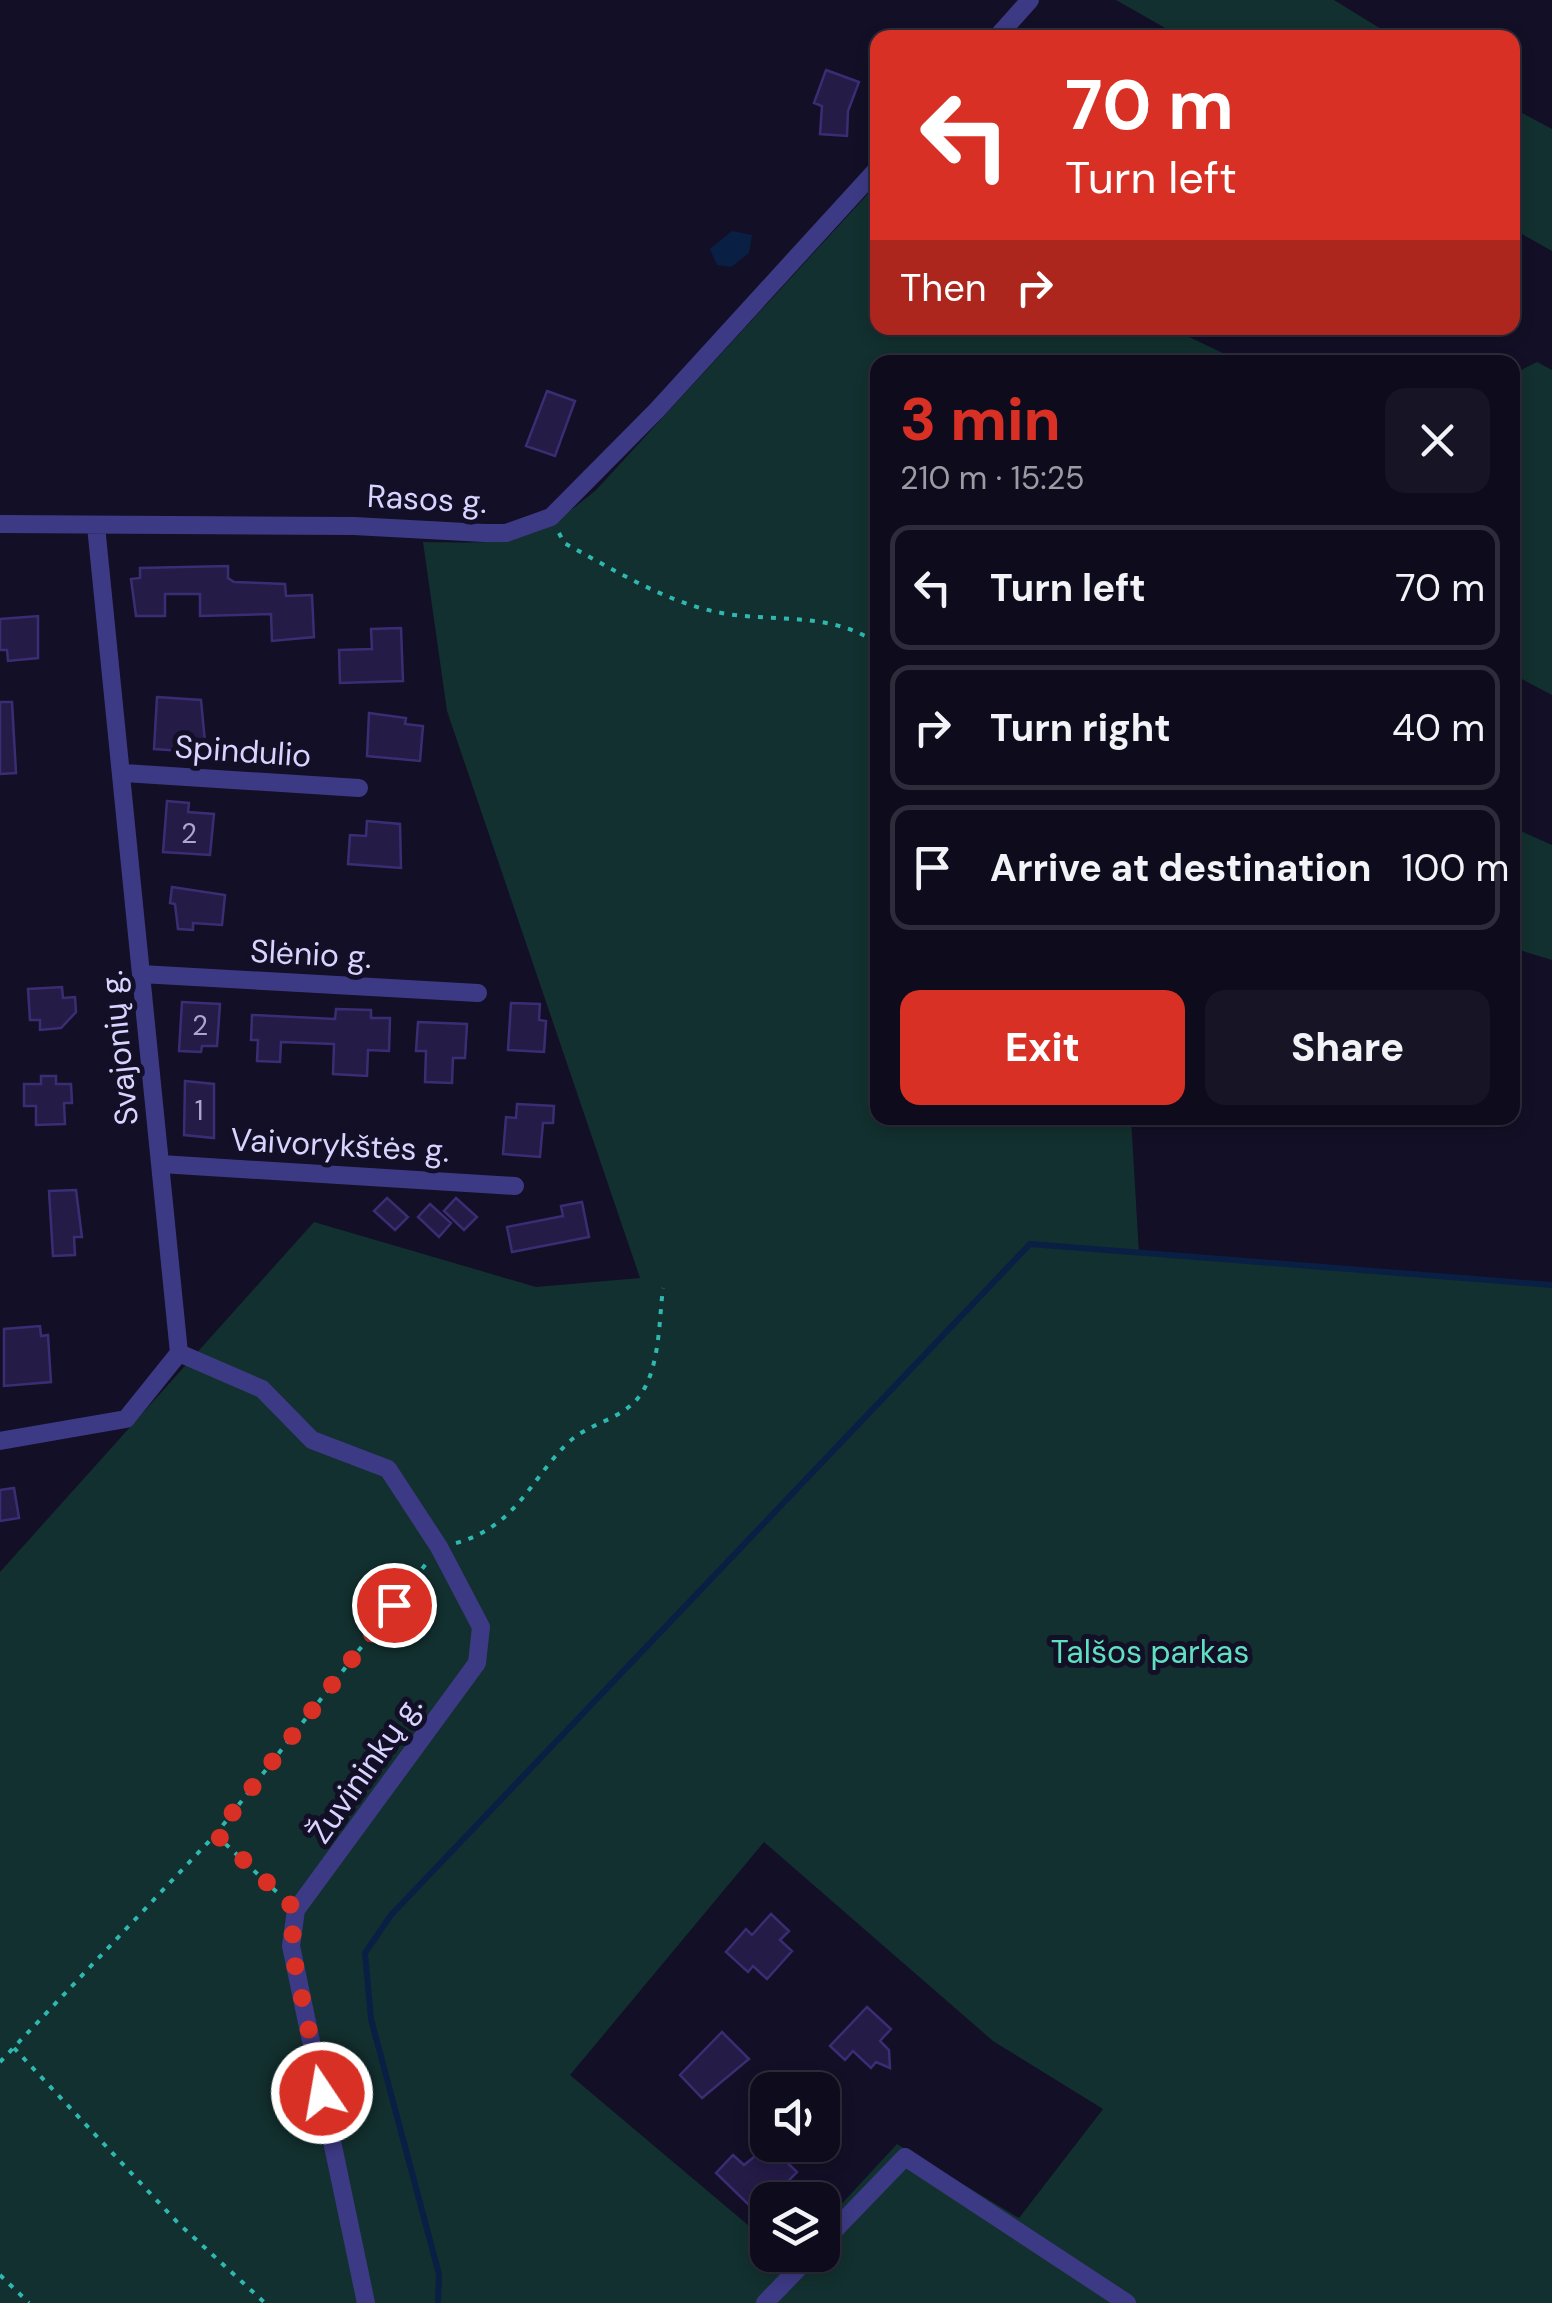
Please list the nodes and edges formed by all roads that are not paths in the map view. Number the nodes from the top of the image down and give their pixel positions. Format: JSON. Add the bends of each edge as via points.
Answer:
{"nodes":[{"id":1,"x":1030,"y":0,"type":"edge"},
{"id":2,"x":1003,"y":30,"type":"edge"},
{"id":3,"x":870,"y":177,"type":"edge"},
{"id":4,"x":0,"y":524,"type":"edge"},
{"id":5,"x":96,"y":526,"type":"junction"},
{"id":6,"x":124,"y":774,"type":"junction"},
{"id":7,"x":359,"y":788,"type":"dead end"},
{"id":8,"x":141,"y":974,"type":"junction"},
{"id":9,"x":478,"y":993,"type":"dead end"},
{"id":10,"x":161,"y":1164,"type":"junction"},
{"id":11,"x":515,"y":1186,"type":"dead end"},
{"id":12,"x":178,"y":1353,"type":"junction"},
{"id":13,"x":0,"y":1441,"type":"edge"},
{"id":14,"x":840,"y":2225,"type":"edge"},
{"id":15,"x":794,"y":2272,"type":"edge"},
{"id":16,"x":366,"y":2303,"type":"edge"},
{"id":17,"x":764,"y":2303,"type":"edge"},
{"id":18,"x":1127,"y":2303,"type":"edge"}],
"edges":[{"from":1,"to":2,"type":"street"},
{"from":3,"to":5,"type":"street","name":"Rasos g.","via":[[551,517],[484,533]]},
{"from":4,"to":5,"type":"street","name":"Rasos g."},
{"from":5,"to":6,"type":"street","name":"Svajonių g."},
{"from":6,"to":7,"type":"street","name":"Spindulio"},
{"from":6,"to":8,"type":"street","name":"Svajonių g."},
{"from":8,"to":9,"type":"street","name":"Slėnio g."},
{"from":8,"to":10,"type":"street","name":"Svajonių g."},
{"from":10,"to":11,"type":"street","name":"Vaivorykštės g."},
{"from":10,"to":12,"type":"street","name":"Svajonių g."},
{"from":12,"to":13,"type":"street","via":[[126,1419]]},
{"from":12,"to":16,"type":"street","name":"Žuvininkų g.","via":[[262,1389],[312,1440],[388,1468],[481,1627],[478,1663],[296,1910],[291,1946]]},
{"from":14,"to":18,"type":"street","via":[[905,2158]]},
{"from":15,"to":17,"type":"street"}]}
